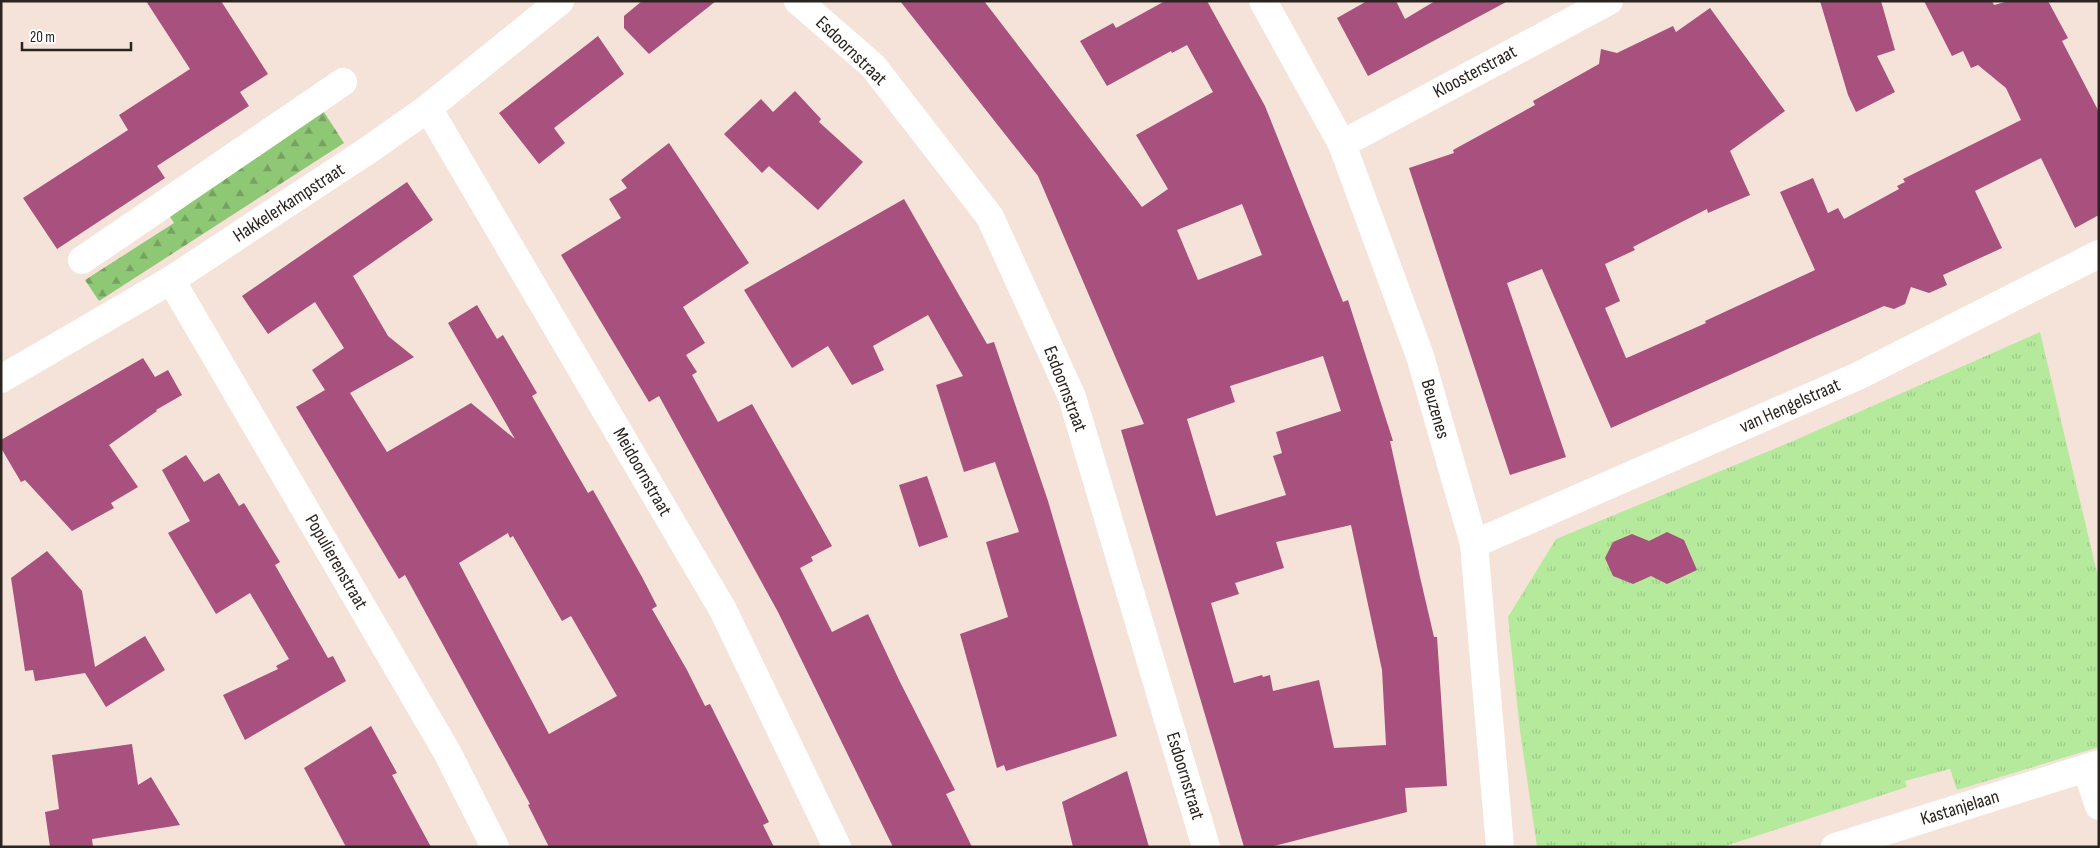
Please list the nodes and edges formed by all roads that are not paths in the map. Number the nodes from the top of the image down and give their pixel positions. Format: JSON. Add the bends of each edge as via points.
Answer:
{"nodes":[{"id":1,"x":560,"y":1,"type":"edge"},
{"id":2,"x":798,"y":1,"type":"edge"},
{"id":3,"x":1263,"y":1,"type":"edge"},
{"id":4,"x":1609,"y":1,"type":"edge"},
{"id":5,"x":343,"y":82,"type":"dead end"},
{"id":6,"x":428,"y":108,"type":"junction"},
{"id":7,"x":1342,"y":144,"type":"junction"},
{"id":8,"x":2099,"y":254,"type":"edge"},
{"id":9,"x":82,"y":260,"type":"dead end"},
{"id":10,"x":172,"y":280,"type":"junction"},
{"id":11,"x":1,"y":379,"type":"edge"},
{"id":12,"x":1474,"y":544,"type":"junction"},
{"id":13,"x":2092,"y":766,"type":"edge"},
{"id":14,"x":2099,"y":806,"type":"edge"},
{"id":15,"x":495,"y":847,"type":"edge"},
{"id":16,"x":837,"y":847,"type":"edge"},
{"id":17,"x":1206,"y":847,"type":"edge"},
{"id":18,"x":1500,"y":847,"type":"edge"},
{"id":19,"x":1835,"y":847,"type":"edge"}],
"edges":[{"from":1,"to":6,"type":"street","name":"Hakkelerkampstraat"},
{"from":2,"to":17,"type":"street","name":"Esdoornstraat","via":[[872,66],[990,217],[1072,397]]},
{"from":3,"to":7,"type":"street","name":"Beuzenes"},
{"from":4,"to":7,"type":"street","name":"Kloosterstraat"},
{"from":5,"to":9,"type":"street"},
{"from":6,"to":10,"type":"street","name":"Hakkelerkampstraat"},
{"from":6,"to":16,"type":"street","name":"Meidoornstraat","via":[[723,610]]},
{"from":7,"to":12,"type":"street","name":"Beuzenes","via":[[1420,356]]},
{"from":8,"to":12,"type":"street","name":"van Hengelstraat","via":[[1858,376]]},
{"from":10,"to":11,"type":"street","name":"Hakkelerkampstraat"},
{"from":10,"to":15,"type":"street","name":"Populierenstraat","via":[[447,752]]},
{"from":12,"to":18,"type":"street","name":"Beuzenes"},
{"from":13,"to":14,"type":"street","name":"Kastanjelaan"},
{"from":13,"to":19,"type":"street","name":"Kastanjelaan"}]}
